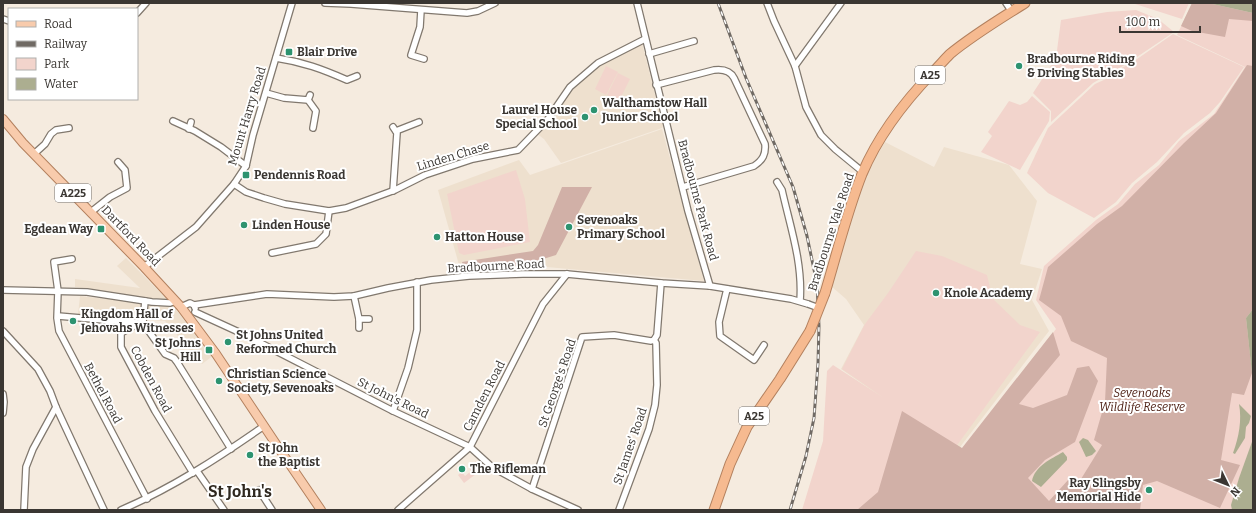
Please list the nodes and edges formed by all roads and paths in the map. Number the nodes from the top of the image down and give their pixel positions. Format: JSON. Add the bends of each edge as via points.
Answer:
{"nodes":[{"id":1,"x":146,"y":3,"type":"edge"},
{"id":2,"x":292,"y":3,"type":"edge"},
{"id":3,"x":326,"y":3,"type":"edge"},
{"id":4,"x":496,"y":3,"type":"edge"},
{"id":5,"x":637,"y":3,"type":"edge"},
{"id":6,"x":768,"y":3,"type":"edge"},
{"id":7,"x":841,"y":3,"type":"edge"},
{"id":8,"x":1006,"y":3,"type":"edge"},
{"id":9,"x":1025,"y":3,"type":"edge"},
{"id":10,"x":422,"y":10,"type":"junction"},
{"id":11,"x":138,"y":12,"type":"edge"},
{"id":12,"x":1012,"y":12,"type":"junction"},
{"id":13,"x":645,"y":39,"type":"junction"},
{"id":14,"x":694,"y":41,"type":"dead end"},
{"id":15,"x":649,"y":54,"type":"junction"},
{"id":16,"x":276,"y":58,"type":"junction"},
{"id":17,"x":424,"y":59,"type":"dead end"},
{"id":18,"x":795,"y":66,"type":"junction"},
{"id":19,"x":357,"y":76,"type":"dead end"},
{"id":20,"x":656,"y":85,"type":"junction"},
{"id":21,"x":266,"y":92,"type":"junction"},
{"id":22,"x":3,"y":119,"type":"edge"},
{"id":23,"x":60,"y":121,"type":"dead end"},
{"id":24,"x":173,"y":121,"type":"dead end"},
{"id":25,"x":191,"y":122,"type":"dead end"},
{"id":26,"x":419,"y":122,"type":"dead end"},
{"id":27,"x":69,"y":128,"type":"dead end"},
{"id":28,"x":313,"y":128,"type":"dead end"},
{"id":29,"x":61,"y":129,"type":"junction"},
{"id":30,"x":189,"y":129,"type":"junction"},
{"id":31,"x":34,"y":154,"type":"junction"},
{"id":32,"x":118,"y":162,"type":"dead end"},
{"id":33,"x":246,"y":166,"type":"junction"},
{"id":34,"x":863,"y":172,"type":"junction"},
{"id":35,"x":777,"y":182,"type":"dead end"},
{"id":36,"x":234,"y":184,"type":"junction"},
{"id":37,"x":683,"y":187,"type":"junction"},
{"id":38,"x":392,"y":191,"type":"junction"},
{"id":39,"x":329,"y":211,"type":"junction"},
{"id":40,"x":91,"y":212,"type":"junction"},
{"id":41,"x":272,"y":253,"type":"dead end"},
{"id":42,"x":72,"y":259,"type":"dead end"},
{"id":43,"x":144,"y":267,"type":"junction"},
{"id":44,"x":567,"y":274,"type":"junction"},
{"id":45,"x":417,"y":282,"type":"junction"},
{"id":46,"x":661,"y":283,"type":"junction"},
{"id":47,"x":710,"y":286,"type":"junction"},
{"id":48,"x":727,"y":289,"type":"junction"},
{"id":49,"x":3,"y":290,"type":"edge"},
{"id":50,"x":58,"y":291,"type":"junction"},
{"id":51,"x":354,"y":296,"type":"junction"},
{"id":52,"x":145,"y":301,"type":"junction"},
{"id":53,"x":175,"y":301,"type":"junction"},
{"id":54,"x":800,"y":301,"type":"junction"},
{"id":55,"x":181,"y":307,"type":"junction"},
{"id":56,"x":819,"y":308,"type":"junction"},
{"id":57,"x":193,"y":312,"type":"junction"},
{"id":58,"x":58,"y":316,"type":"junction"},
{"id":59,"x":359,"y":319,"type":"junction"},
{"id":60,"x":369,"y":319,"type":"dead end"},
{"id":61,"x":141,"y":322,"type":"junction"},
{"id":62,"x":359,"y":328,"type":"dead end"},
{"id":63,"x":3,"y":331,"type":"edge"},
{"id":64,"x":654,"y":340,"type":"junction"},
{"id":65,"x":764,"y":345,"type":"dead end"},
{"id":66,"x":3,"y":394,"type":"edge"},
{"id":67,"x":56,"y":407,"type":"junction"},
{"id":68,"x":393,"y":411,"type":"junction"},
{"id":69,"x":3,"y":413,"type":"edge"},
{"id":70,"x":264,"y":426,"type":"junction"},
{"id":71,"x":470,"y":447,"type":"junction"},
{"id":72,"x":231,"y":449,"type":"junction"},
{"id":73,"x":195,"y":472,"type":"junction"},
{"id":74,"x":532,"y":489,"type":"junction"},
{"id":75,"x":259,"y":490,"type":"dead end"},
{"id":76,"x":147,"y":499,"type":"junction"},
{"id":77,"x":400,"y":509,"type":"edge"},
{"id":78,"x":24,"y":510,"type":"edge"},
{"id":79,"x":104,"y":510,"type":"edge"},
{"id":80,"x":121,"y":510,"type":"edge"},
{"id":81,"x":224,"y":510,"type":"edge"},
{"id":82,"x":272,"y":510,"type":"edge"},
{"id":83,"x":321,"y":510,"type":"edge"},
{"id":84,"x":578,"y":510,"type":"edge"},
{"id":85,"x":619,"y":510,"type":"edge"},
{"id":86,"x":714,"y":510,"type":"edge"}],
"edges":[{"from":1,"to":11,"type":"street"},
{"from":2,"to":16,"type":"street","name":"Mount Harry Road"},
{"from":3,"to":10,"type":"street"},
{"from":4,"to":10,"type":"street","via":[[478,12]]},
{"from":5,"to":13,"type":"street","name":"Bradbourne Park Road"},
{"from":6,"to":18,"type":"street"},
{"from":7,"to":18,"type":"street"},
{"from":8,"to":12,"type":"street"},
{"from":9,"to":12,"type":"highway","name":"Bradbourne Vale Road","number":"A25"},
{"from":10,"to":17,"type":"street","via":[[420,27],[411,55]]},
{"from":12,"to":34,"type":"highway","name":"Bradbourne Vale Road","number":"A25","via":[[949,55],[919,86],[878,142]]},
{"from":13,"to":15,"type":"street","name":"Bradbourne Park Road"},
{"from":13,"to":38,"type":"street","name":"Linden Chase","via":[[598,63],[570,87],[548,119],[518,150],[473,159],[425,175]]},
{"from":14,"to":15,"type":"street"},
{"from":15,"to":20,"type":"street","name":"Bradbourne Park Road"},
{"from":16,"to":19,"type":"street","via":[[297,61],[347,80]]},
{"from":16,"to":21,"type":"street","name":"Mount Harry Road"},
{"from":18,"to":34,"type":"street","via":[[806,107],[821,135],[835,150]]},
{"from":20,"to":37,"type":"street","name":"Bradbourne Park Road"},
{"from":20,"to":37,"type":"street","via":[[714,70],[729,72],[765,144],[764,156],[754,166]]},
{"from":21,"to":28,"type":"street","via":[[284,98],[309,97],[316,111]]},
{"from":21,"to":33,"type":"street","name":"Mount Harry Road"},
{"from":22,"to":31,"type":"main road","name":"Dartford Road","number":"A225"},
{"from":23,"to":29,"type":"street"},
{"from":24,"to":30,"type":"street"},
{"from":25,"to":30,"type":"street"},
{"from":26,"to":38,"type":"street","via":[[394,129]]},
{"from":27,"to":29,"type":"street"},
{"from":29,"to":31,"type":"street","via":[[51,134]]},
{"from":30,"to":33,"type":"street","via":[[221,147]]},
{"from":31,"to":40,"type":"main road","name":"Dartford Road","number":"A225"},
{"from":32,"to":40,"type":"street","via":[[125,170],[127,188]]},
{"from":33,"to":36,"type":"street","name":"Mount Harry Road"},
{"from":34,"to":56,"type":"highway","name":"Bradbourne Vale Road","number":"A25","bridge":true},
{"from":35,"to":54,"type":"street","via":[[782,190],[798,258]]},
{"from":36,"to":39,"type":"street","name":"Linden Chase","via":[[246,192],[285,204]]},
{"from":36,"to":43,"type":"street","name":"Mount Harry Road","via":[[196,227]]},
{"from":37,"to":47,"type":"street","name":"Bradbourne Park Road"},
{"from":38,"to":39,"type":"street","name":"Linden Chase","via":[[346,208]]},
{"from":39,"to":41,"type":"street","via":[[326,234],[316,244]]},
{"from":40,"to":43,"type":"main road","name":"Dartford Road","number":"A225"},
{"from":42,"to":50,"type":"street","name":"Bethel Road","via":[[54,262]]},
{"from":43,"to":53,"type":"main road","name":"Dartford Road","number":"A225"},
{"from":44,"to":45,"type":"street","name":"Bradbourne Road","via":[[469,276]]},
{"from":44,"to":46,"type":"street","name":"Bradbourne Road"},
{"from":44,"to":71,"type":"street","name":"Camden Road","via":[[543,304]]},
{"from":45,"to":51,"type":"street","name":"Bradbourne Road"},
{"from":45,"to":68,"type":"street","via":[[417,330],[408,368]]},
{"from":46,"to":47,"type":"street","name":"Bradbourne Road"},
{"from":46,"to":64,"type":"street"},
{"from":47,"to":48,"type":"street","name":"Bradbourne Road"},
{"from":48,"to":54,"type":"street","name":"Bradbourne Road"},
{"from":48,"to":65,"type":"street","via":[[719,322],[720,336],[754,360]]},
{"from":49,"to":50,"type":"street"},
{"from":50,"to":52,"type":"street","via":[[87,292]]},
{"from":50,"to":58,"type":"street","name":"Bethel Road"},
{"from":51,"to":57,"type":"street","name":"Bradbourne Road","via":[[267,294],[204,303]]},
{"from":51,"to":59,"type":"street"},
{"from":52,"to":53,"type":"street"},
{"from":52,"to":61,"type":"street"},
{"from":53,"to":55,"type":"main road","number":"A225"},
{"from":54,"to":56,"type":"street","name":"Bradbourne Road","bridge":true},
{"from":55,"to":57,"type":"main road","number":"A225"},
{"from":55,"to":57,"type":"street","name":"Bradbourne Road","via":[[190,303]]},
{"from":56,"to":86,"type":"highway","name":"Bradbourne Vale Road","number":"A25","bridge":true,"via":[[810,331],[747,427],[730,464]]},
{"from":57,"to":68,"type":"street","name":"St John's Road","via":[[245,335]]},
{"from":57,"to":70,"type":"main road","number":"A225","via":[[216,354]]},
{"from":58,"to":61,"type":"street"},
{"from":58,"to":76,"type":"street","name":"Bethel Road","via":[[58,331]]},
{"from":59,"to":60,"type":"street"},
{"from":59,"to":62,"type":"street"},
{"from":61,"to":72,"type":"street","via":[[165,354],[177,362]]},
{"from":61,"to":73,"type":"street","name":"Cobden Road","via":[[121,333],[121,347],[155,411]]},
{"from":63,"to":67,"type":"street","via":[[38,369]]},
{"from":64,"to":74,"type":"street","name":"St George's Road","via":[[614,335],[582,338]]},
{"from":64,"to":85,"type":"street","name":"St James' Road","via":[[657,385],[655,405],[649,429]]},
{"from":66,"to":69,"type":"street"},
{"from":67,"to":78,"type":"street","via":[[26,467]]},
{"from":67,"to":79,"type":"street"},
{"from":68,"to":71,"type":"street","name":"St John's Road"},
{"from":70,"to":72,"type":"street"},
{"from":70,"to":83,"type":"main road","number":"A225"},
{"from":71,"to":74,"type":"street","name":"St John's Road","via":[[492,467]]},
{"from":71,"to":77,"type":"street","name":"Camden Road"},
{"from":72,"to":73,"type":"street"},
{"from":73,"to":76,"type":"street"},
{"from":73,"to":81,"type":"street"},
{"from":74,"to":84,"type":"street","name":"St John's Road"},
{"from":75,"to":82,"type":"street"},
{"from":76,"to":80,"type":"street"}]}
